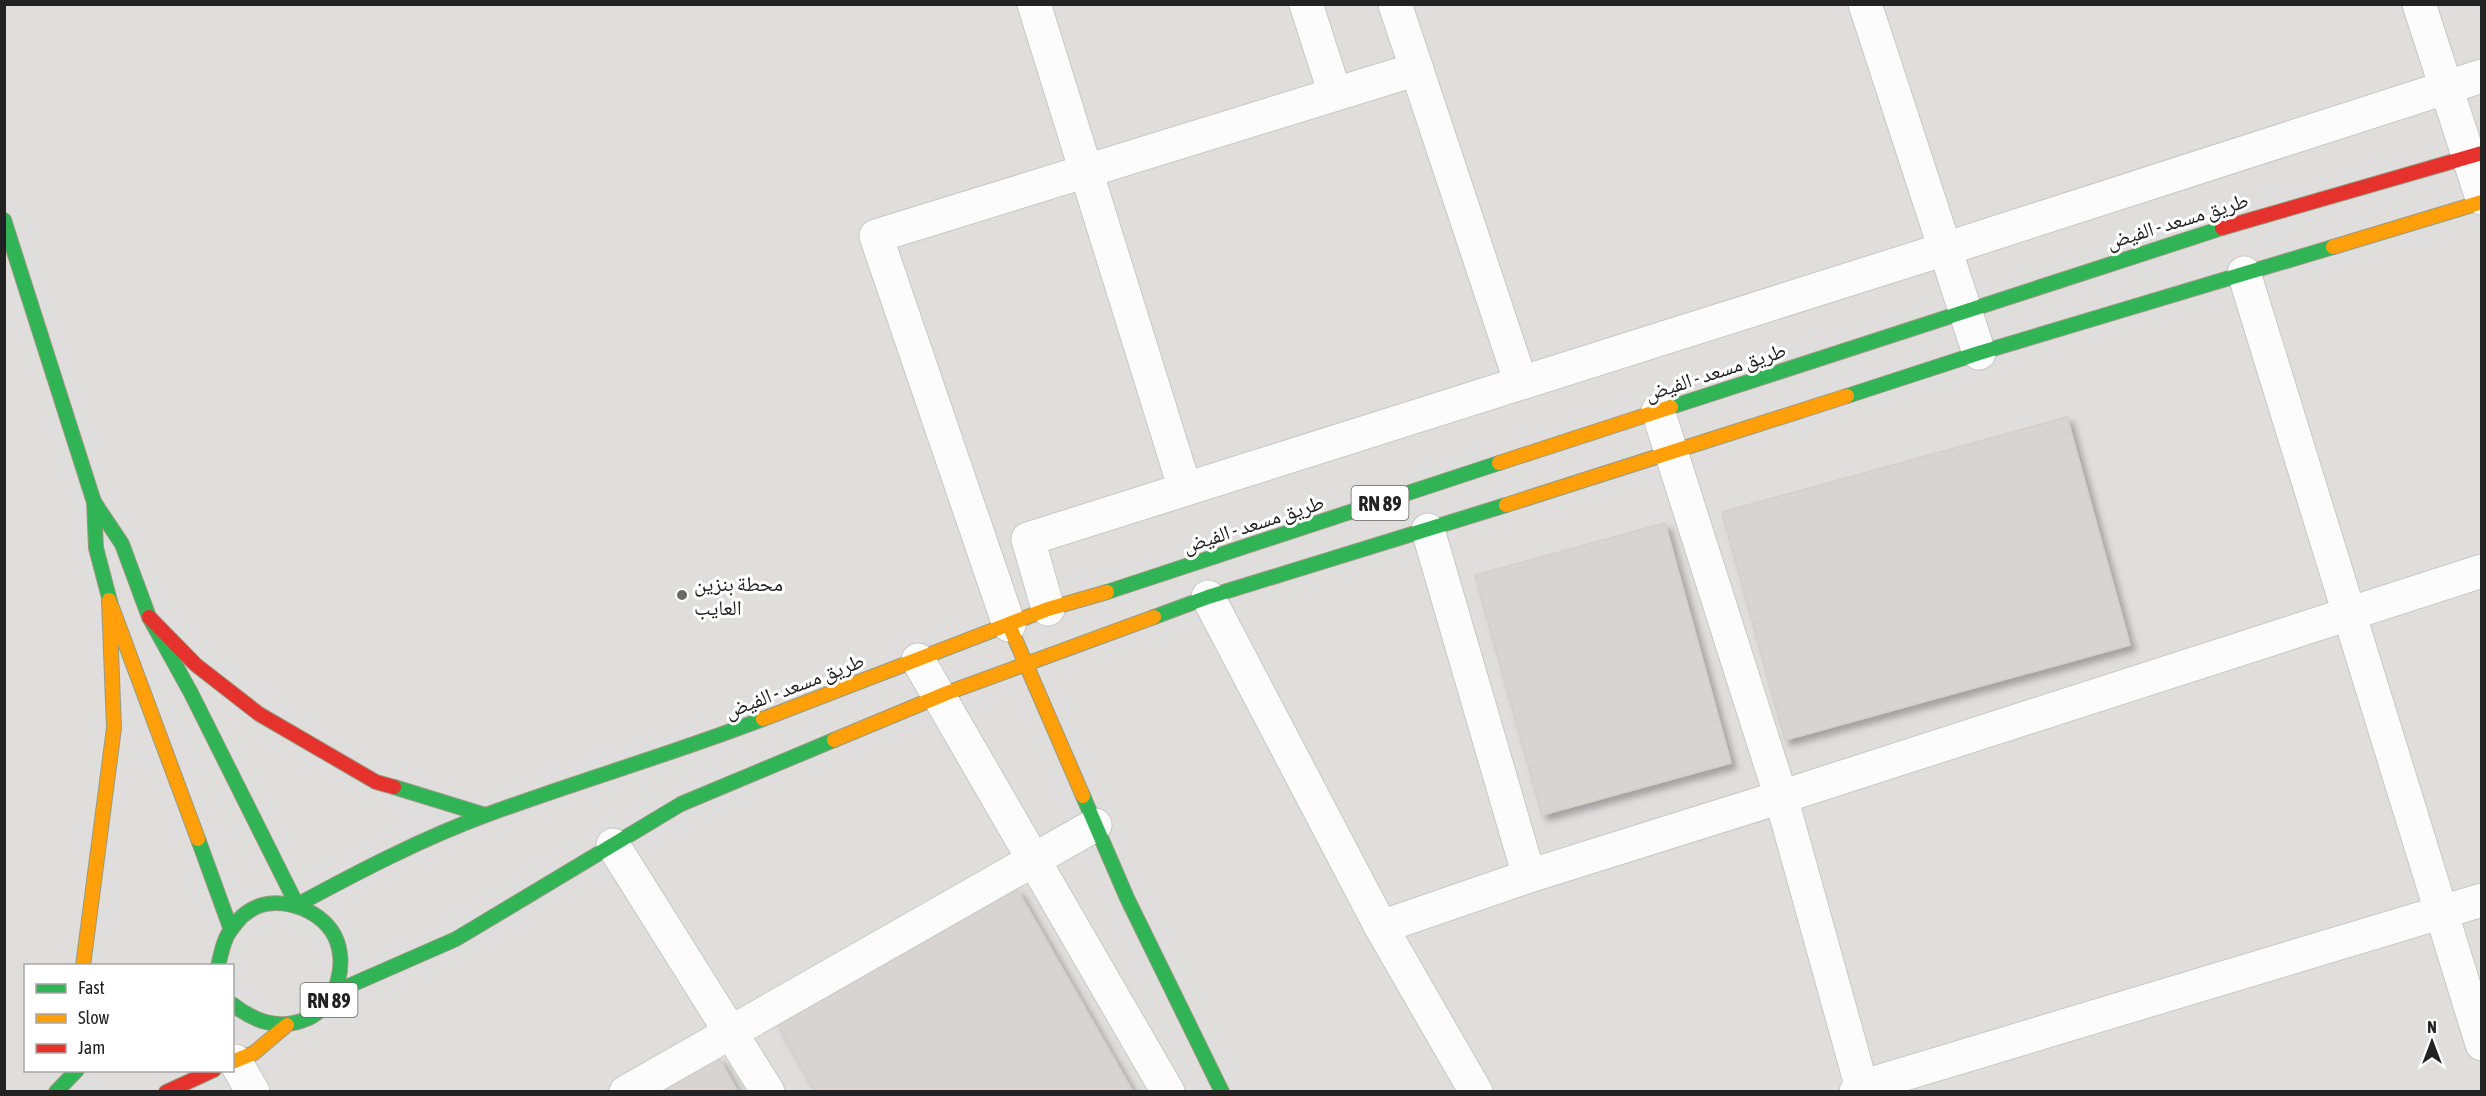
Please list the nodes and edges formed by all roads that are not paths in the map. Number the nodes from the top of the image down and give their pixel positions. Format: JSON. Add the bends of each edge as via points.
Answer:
{"nodes":[{"id":1,"x":1034,"y":4,"type":"edge"},
{"id":2,"x":1306,"y":4,"type":"edge"},
{"id":3,"x":1395,"y":4,"type":"edge"},
{"id":4,"x":1865,"y":4,"type":"edge"},
{"id":5,"x":2419,"y":4,"type":"edge"},
{"id":6,"x":1417,"y":69,"type":"junction"},
{"id":7,"x":2481,"y":76,"type":"edge"},
{"id":8,"x":2446,"y":87,"type":"junction"},
{"id":9,"x":1335,"y":94,"type":"junction"},
{"id":10,"x":2475,"y":155,"type":"edge"},
{"id":11,"x":1086,"y":171,"type":"junction"},
{"id":12,"x":2481,"y":198,"type":"edge"},
{"id":13,"x":2481,"y":202,"type":"edge"},
{"id":14,"x":4,"y":220,"type":"edge"},
{"id":15,"x":1945,"y":249,"type":"junction"},
{"id":16,"x":2244,"y":273,"type":"junction"},
{"id":17,"x":1966,"y":312,"type":"junction"},
{"id":18,"x":1979,"y":353,"type":"junction"},
{"id":19,"x":1521,"y":383,"type":"junction"},
{"id":20,"x":1658,"y":411,"type":"junction"},
{"id":21,"x":1672,"y":453,"type":"junction"},
{"id":22,"x":1185,"y":489,"type":"junction"},
{"id":23,"x":94,"y":502,"type":"junction"},
{"id":24,"x":1428,"y":530,"type":"junction"},
{"id":25,"x":2481,"y":571,"type":"edge"},
{"id":26,"x":1208,"y":597,"type":"junction"},
{"id":27,"x":109,"y":600,"type":"junction"},
{"id":28,"x":1048,"y":609,"type":"junction"},
{"id":29,"x":2348,"y":614,"type":"junction"},
{"id":30,"x":149,"y":617,"type":"junction"},
{"id":31,"x":1009,"y":625,"type":"junction"},
{"id":32,"x":918,"y":660,"type":"junction"},
{"id":33,"x":1028,"y":664,"type":"junction"},
{"id":34,"x":939,"y":697,"type":"junction"},
{"id":35,"x":1781,"y":797,"type":"junction"},
{"id":36,"x":485,"y":815,"type":"junction"},
{"id":37,"x":1095,"y":825,"type":"junction"},
{"id":38,"x":613,"y":845,"type":"junction"},
{"id":39,"x":1034,"y":860,"type":"junction"},
{"id":40,"x":1529,"y":876,"type":"junction"},
{"id":41,"x":2481,"y":900,"type":"edge"},
{"id":42,"x":297,"y":905,"type":"junction"},
{"id":43,"x":2441,"y":913,"type":"junction"},
{"id":44,"x":230,"y":927,"type":"junction"},
{"id":45,"x":1381,"y":927,"type":"junction"},
{"id":46,"x":212,"y":962,"type":"edge"},
{"id":47,"x":83,"y":964,"type":"edge"},
{"id":48,"x":335,"y":992,"type":"junction"},
{"id":49,"x":234,"y":1006,"type":"edge"},
{"id":50,"x":287,"y":1025,"type":"junction"},
{"id":51,"x":730,"y":1033,"type":"junction"},
{"id":52,"x":2481,"y":1044,"type":"edge"},
{"id":53,"x":234,"y":1062,"type":"edge"},
{"id":54,"x":64,"y":1072,"type":"edge"},
{"id":55,"x":76,"y":1072,"type":"edge"},
{"id":56,"x":211,"y":1072,"type":"edge"},
{"id":57,"x":234,"y":1072,"type":"edge"},
{"id":58,"x":58,"y":1090,"type":"edge"},
{"id":59,"x":1860,"y":1090,"type":"edge"},
{"id":60,"x":166,"y":1092,"type":"edge"},
{"id":61,"x":253,"y":1092,"type":"edge"},
{"id":62,"x":627,"y":1092,"type":"edge"},
{"id":63,"x":768,"y":1092,"type":"edge"},
{"id":64,"x":1168,"y":1092,"type":"edge"},
{"id":65,"x":1222,"y":1092,"type":"edge"},
{"id":66,"x":1476,"y":1092,"type":"edge"}],
"edges":[{"from":1,"to":11,"type":"street"},
{"from":2,"to":9,"type":"street"},
{"from":3,"to":6,"type":"street"},
{"from":4,"to":15,"type":"street"},
{"from":5,"to":8,"type":"street"},
{"from":6,"to":9,"type":"street"},
{"from":6,"to":19,"type":"street"},
{"from":7,"to":8,"type":"street"},
{"from":8,"to":10,"type":"street"},
{"from":8,"to":15,"type":"street"},
{"from":9,"to":11,"type":"street"},
{"from":10,"to":12,"type":"street"},
{"from":10,"to":17,"type":"main road","name":"طريق مسعد - الفيض","number":"RN 89","via":[[2141,252]]},
{"from":11,"to":22,"type":"street"},
{"from":11,"to":31,"type":"street","via":[[876,236]]},
{"from":13,"to":16,"type":"main road","number":"RN 89"},
{"from":14,"to":23,"type":"main road"},
{"from":15,"to":17,"type":"street"},
{"from":15,"to":19,"type":"street"},
{"from":16,"to":18,"type":"main road","number":"RN 89"},
{"from":16,"to":29,"type":"street"},
{"from":17,"to":18,"type":"street"},
{"from":17,"to":20,"type":"main road","name":"طريق مسعد - الفيض","number":"RN 89"},
{"from":18,"to":21,"type":"main road","number":"RN 89"},
{"from":19,"to":22,"type":"street"},
{"from":20,"to":21,"type":"street"},
{"from":20,"to":28,"type":"main road","name":"طريق مسعد - الفيض","number":"RN 89"},
{"from":21,"to":24,"type":"main road","number":"RN 89"},
{"from":21,"to":35,"type":"street"},
{"from":22,"to":28,"type":"street","via":[[1028,539]]},
{"from":23,"to":27,"type":"main road","via":[[96,548]]},
{"from":23,"to":30,"type":"main road","via":[[122,544]]},
{"from":24,"to":26,"type":"main road","number":"RN 89"},
{"from":24,"to":40,"type":"street"},
{"from":25,"to":29,"type":"street"},
{"from":26,"to":33,"type":"main road","number":"RN 89"},
{"from":26,"to":45,"type":"street"},
{"from":27,"to":44,"type":"main road"},
{"from":27,"to":47,"type":"main road","via":[[114,728]]},
{"from":28,"to":31,"type":"main road","name":"طريق مسعد - الفيض","number":"RN 89"},
{"from":29,"to":35,"type":"street"},
{"from":29,"to":43,"type":"street"},
{"from":30,"to":36,"type":"main road","via":[[196,665],[297,738],[376,782]]},
{"from":30,"to":42,"type":"main road"},
{"from":31,"to":32,"type":"main road","name":"طريق مسعد - الفيض","number":"RN 89"},
{"from":31,"to":33,"type":"main road"},
{"from":32,"to":34,"type":"street"},
{"from":32,"to":36,"type":"main road","name":"طريق مسعد - الفيض","number":"RN 89","via":[[714,738]]},
{"from":33,"to":34,"type":"main road","number":"RN 89"},
{"from":33,"to":37,"type":"main road"},
{"from":34,"to":38,"type":"main road","number":"RN 89","via":[[681,804]]},
{"from":34,"to":39,"type":"street"},
{"from":35,"to":40,"type":"street"},
{"from":35,"to":59,"type":"street"},
{"from":36,"to":42,"type":"main road","name":"طريق مسعد - الفيض","number":"RN 89","via":[[365,868]]},
{"from":37,"to":39,"type":"street"},
{"from":37,"to":65,"type":"main road"},
{"from":38,"to":48,"type":"main road","number":"RN 89","via":[[456,939]]},
{"from":38,"to":51,"type":"street"},
{"from":39,"to":51,"type":"street"},
{"from":39,"to":64,"type":"street"},
{"from":40,"to":45,"type":"street"},
{"from":41,"to":43,"type":"street"},
{"from":42,"to":44,"type":"main road","number":"RN 89","via":[[263,904],[244,913]]},
{"from":42,"to":48,"type":"main road","number":"RN 89","via":[[321,917],[333,933],[340,952],[341,973]]},
{"from":43,"to":52,"type":"street"},
{"from":43,"to":59,"type":"street"},
{"from":44,"to":46,"type":"main road","number":"RN 89"},
{"from":45,"to":66,"type":"street"},
{"from":48,"to":50,"type":"main road","number":"RN 89","via":[[307,1020]]},
{"from":49,"to":50,"type":"main road","number":"RN 89","via":[[266,1024]]},
{"from":50,"to":53,"type":"main road","number":"RN 89","via":[[254,1053]]},
{"from":51,"to":62,"type":"street"},
{"from":51,"to":63,"type":"street"},
{"from":54,"to":58,"type":"main road"},
{"from":55,"to":58,"type":"main road"},
{"from":56,"to":60,"type":"main road","number":"RN 89"},
{"from":57,"to":61,"type":"street"}]}
